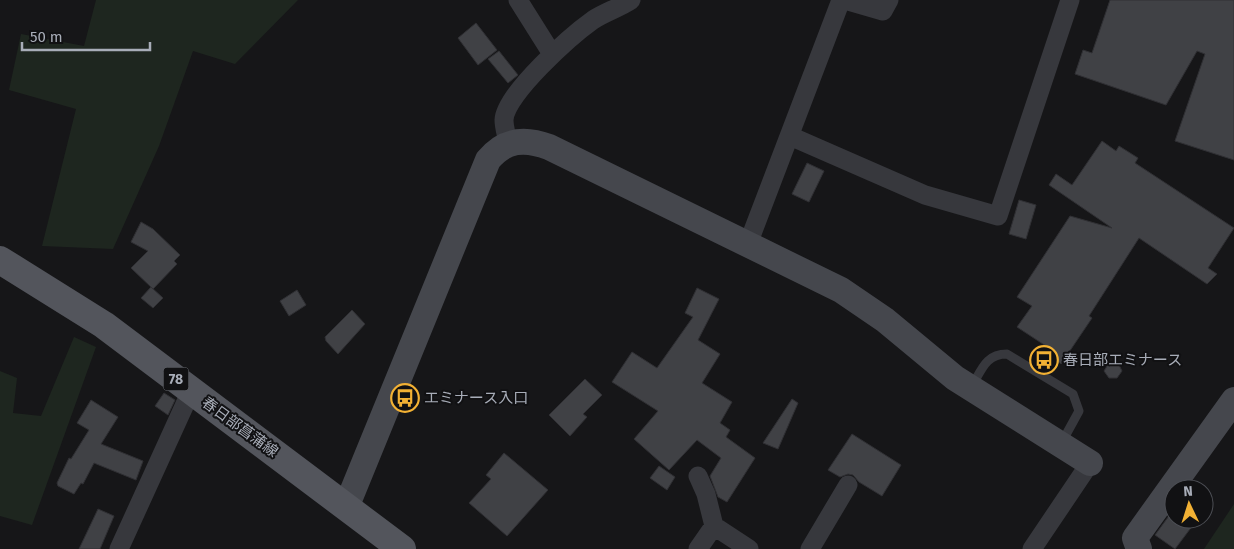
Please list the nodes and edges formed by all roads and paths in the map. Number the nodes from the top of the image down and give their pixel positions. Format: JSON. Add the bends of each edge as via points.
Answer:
{"nodes":[{"id":1,"x":518,"y":0,"type":"edge"},
{"id":2,"x":631,"y":0,"type":"edge"},
{"id":3,"x":841,"y":0,"type":"edge"},
{"id":4,"x":845,"y":0,"type":"edge"},
{"id":5,"x":889,"y":0,"type":"edge"},
{"id":6,"x":1070,"y":0,"type":"edge"},
{"id":7,"x":552,"y":54,"type":"junction"},
{"id":8,"x":790,"y":136,"type":"junction"},
{"id":9,"x":508,"y":143,"type":"junction"},
{"id":10,"x":748,"y":244,"type":"junction"},
{"id":11,"x":0,"y":260,"type":"edge"},
{"id":12,"x":970,"y":388,"type":"junction"},
{"id":13,"x":191,"y":391,"type":"junction"},
{"id":14,"x":1234,"y":400,"type":"edge"},
{"id":15,"x":1060,"y":444,"type":"junction"},
{"id":16,"x":1090,"y":463,"type":"joint"},
{"id":17,"x":698,"y":476,"type":"dead end"},
{"id":18,"x":848,"y":484,"type":"dead end"},
{"id":19,"x":347,"y":505,"type":"junction"},
{"id":20,"x":714,"y":526,"type":"junction"},
{"id":21,"x":119,"y":549,"type":"edge"},
{"id":22,"x":402,"y":549,"type":"edge"},
{"id":23,"x":698,"y":549,"type":"edge"},
{"id":24,"x":749,"y":549,"type":"edge"},
{"id":25,"x":810,"y":549,"type":"edge"},
{"id":26,"x":1032,"y":549,"type":"edge"},
{"id":27,"x":1139,"y":549,"type":"edge"}],
"edges":[{"from":1,"to":7,"type":"street"},
{"from":2,"to":7,"type":"street","via":[[595,19]]},
{"from":3,"to":8,"type":"street"},
{"from":4,"to":5,"type":"street","via":[[883,12]]},
{"from":6,"to":8,"type":"street","via":[[998,216],[925,194]]},
{"from":7,"to":9,"type":"street","via":[[510,104],[504,118]]},
{"from":8,"to":10,"type":"street"},
{"from":9,"to":10,"type":"street","via":[[534,141],[549,147]]},
{"from":9,"to":19,"type":"street","via":[[497,149],[488,160]]},
{"from":10,"to":12,"type":"street","via":[[863,304]]},
{"from":11,"to":13,"type":"main road","name":"春日部菖蒲線","number":"78","via":[[104,325]]},
{"from":12,"to":15,"type":"street"},
{"from":12,"to":15,"type":"lane","via":[[989,358],[1008,354],[1073,394],[1079,411]]},
{"from":13,"to":19,"type":"main road","name":"春日部菖蒲線","number":"78"},
{"from":13,"to":21,"type":"street"},
{"from":14,"to":27,"type":"street","via":[[1135,538]]},
{"from":15,"to":16,"type":"street"},
{"from":16,"to":26,"type":"street"},
{"from":17,"to":20,"type":"street"},
{"from":18,"to":25,"type":"street"},
{"from":19,"to":22,"type":"main road","name":"春日部菖蒲線","number":"78"},
{"from":20,"to":23,"type":"street"},
{"from":20,"to":24,"type":"street"}]}
